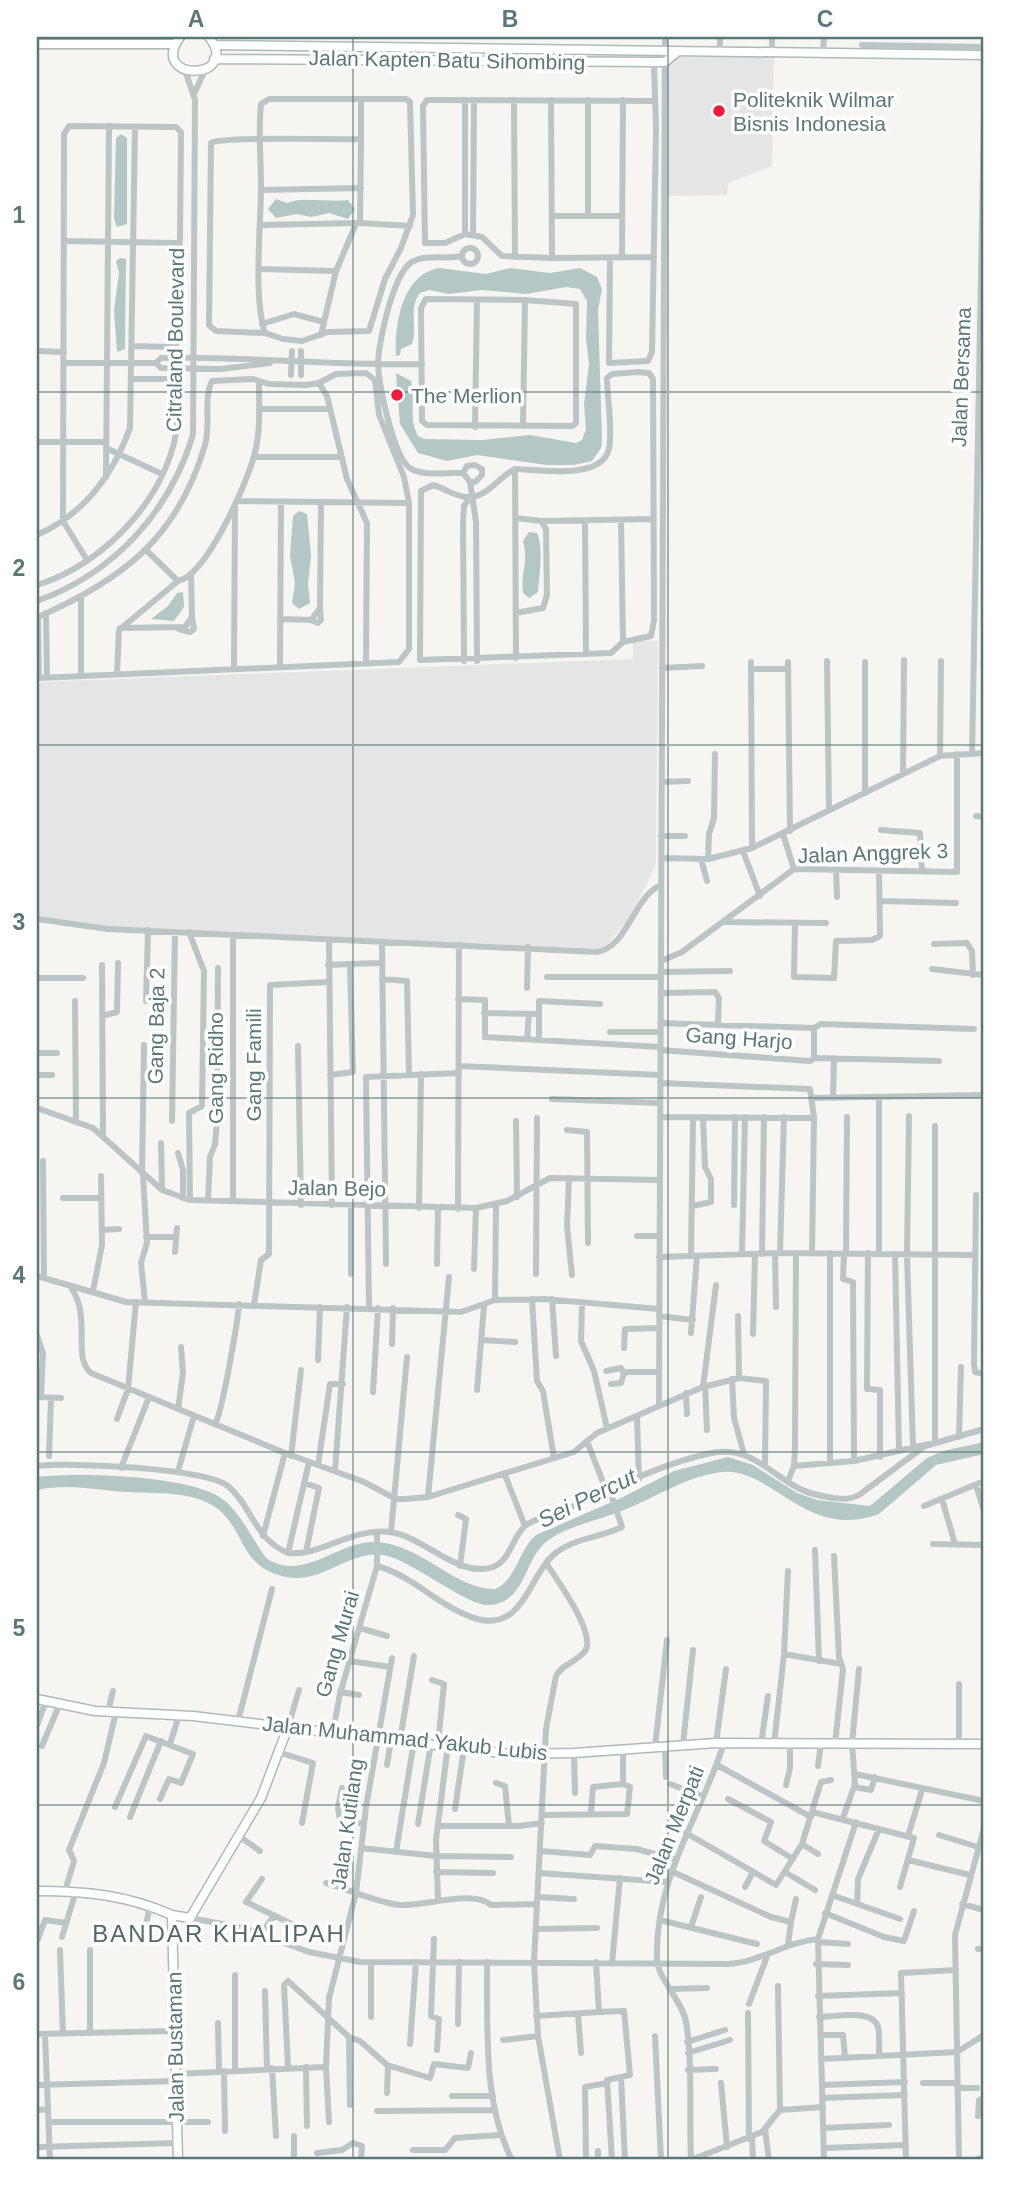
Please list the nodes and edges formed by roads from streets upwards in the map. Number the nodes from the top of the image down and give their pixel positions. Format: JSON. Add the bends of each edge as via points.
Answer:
{"nodes":[{"id":1,"x":665,"y":37,"type":"edge"},
{"id":2,"x":720,"y":37,"type":"edge"},
{"id":3,"x":772,"y":37,"type":"edge"},
{"id":4,"x":824,"y":37,"type":"edge"},
{"id":5,"x":921,"y":37,"type":"edge"},
{"id":6,"x":177,"y":40,"type":"edge"},
{"id":7,"x":212,"y":41,"type":"edge"},
{"id":8,"x":37,"y":44,"type":"edge"},
{"id":9,"x":861,"y":45,"type":"edge"},
{"id":10,"x":921,"y":45,"type":"junction"},
{"id":11,"x":984,"y":47,"type":"edge"},
{"id":12,"x":454,"y":49,"type":"junction"},
{"id":13,"x":665,"y":52,"type":"junction"},
{"id":14,"x":677,"y":52,"type":"junction"},
{"id":15,"x":720,"y":53,"type":"junction"},
{"id":16,"x":772,"y":53,"type":"junction"},
{"id":17,"x":823,"y":54,"type":"junction"},
{"id":18,"x":984,"y":55,"type":"edge"},
{"id":19,"x":214,"y":59,"type":"junction"},
{"id":20,"x":454,"y":60,"type":"junction"},
{"id":21,"x":653,"y":62,"type":"junction"},
{"id":22,"x":665,"y":62,"type":"junction"},
{"id":23,"x":185,"y":70,"type":"junction"},
{"id":24,"x":205,"y":70,"type":"junction"},
{"id":25,"x":195,"y":92,"type":"junction"},
{"id":26,"x":361,"y":99,"type":"junction"},
{"id":27,"x":465,"y":100,"type":"junction"},
{"id":28,"x":474,"y":100,"type":"junction"},
{"id":29,"x":514,"y":100,"type":"junction"},
{"id":30,"x":551,"y":100,"type":"junction"},
{"id":31,"x":588,"y":100,"type":"junction"},
{"id":32,"x":623,"y":100,"type":"junction"},
{"id":33,"x":655,"y":101,"type":"junction"},
{"id":34,"x":984,"y":115,"type":"edge"},
{"id":35,"x":109,"y":126,"type":"junction"},
{"id":36,"x":135,"y":127,"type":"junction"},
{"id":37,"x":984,"y":132,"type":"edge"},
{"id":38,"x":362,"y":139,"type":"junction"},
{"id":39,"x":261,"y":140,"type":"junction"},
{"id":40,"x":984,"y":157,"type":"edge"},
{"id":41,"x":983,"y":181,"type":"edge"},
{"id":42,"x":361,"y":188,"type":"junction"},
{"id":43,"x":261,"y":190,"type":"junction"},
{"id":44,"x":588,"y":215,"type":"junction"},
{"id":45,"x":552,"y":216,"type":"junction"},
{"id":46,"x":622,"y":216,"type":"junction"},
{"id":47,"x":358,"y":224,"type":"junction"},
{"id":48,"x":260,"y":225,"type":"junction"},
{"id":49,"x":410,"y":226,"type":"junction"},
{"id":50,"x":469,"y":234,"type":"junction"},
{"id":51,"x":64,"y":241,"type":"junction"},
{"id":52,"x":108,"y":242,"type":"junction"},
{"id":53,"x":133,"y":242,"type":"junction"},
{"id":54,"x":180,"y":243,"type":"junction"},
{"id":55,"x":471,"y":248,"type":"junction"},
{"id":56,"x":462,"y":256,"type":"junction"},
{"id":57,"x":515,"y":257,"type":"junction"},
{"id":58,"x":622,"y":257,"type":"junction"},
{"id":59,"x":654,"y":257,"type":"junction"},
{"id":60,"x":552,"y":258,"type":"junction"},
{"id":61,"x":610,"y":258,"type":"junction"},
{"id":62,"x":260,"y":270,"type":"junction"},
{"id":63,"x":336,"y":271,"type":"junction"},
{"id":64,"x":477,"y":300,"type":"junction"},
{"id":65,"x":525,"y":300,"type":"junction"},
{"id":66,"x":324,"y":322,"type":"junction"},
{"id":67,"x":262,"y":324,"type":"junction"},
{"id":68,"x":265,"y":333,"type":"junction"},
{"id":69,"x":321,"y":335,"type":"junction"},
{"id":70,"x":132,"y":346,"type":"junction"},
{"id":71,"x":292,"y":346,"type":"junction"},
{"id":72,"x":301,"y":346,"type":"junction"},
{"id":73,"x":982,"y":347,"type":"edge"},
{"id":74,"x":37,"y":351,"type":"edge"},
{"id":75,"x":64,"y":352,"type":"junction"},
{"id":76,"x":194,"y":357,"type":"junction"},
{"id":77,"x":279,"y":362,"type":"junction"},
{"id":78,"x":292,"y":362,"type":"junction"},
{"id":79,"x":64,"y":363,"type":"junction"},
{"id":80,"x":108,"y":363,"type":"junction"},
{"id":81,"x":131,"y":363,"type":"junction"},
{"id":82,"x":156,"y":363,"type":"junction"},
{"id":83,"x":301,"y":363,"type":"junction"},
{"id":84,"x":378,"y":363,"type":"junction"},
{"id":85,"x":422,"y":364,"type":"junction"},
{"id":86,"x":194,"y":368,"type":"junction"},
{"id":87,"x":131,"y":379,"type":"junction"},
{"id":88,"x":292,"y":380,"type":"junction"},
{"id":89,"x":301,"y":380,"type":"junction"},
{"id":90,"x":259,"y":381,"type":"junction"},
{"id":91,"x":319,"y":383,"type":"junction"},
{"id":92,"x":259,"y":409,"type":"junction"},
{"id":93,"x":330,"y":410,"type":"junction"},
{"id":94,"x":523,"y":426,"type":"junction"},
{"id":95,"x":475,"y":427,"type":"junction"},
{"id":96,"x":981,"y":431,"type":"edge"},
{"id":97,"x":37,"y":442,"type":"edge"},
{"id":98,"x":63,"y":442,"type":"junction"},
{"id":99,"x":106,"y":445,"type":"junction"},
{"id":100,"x":120,"y":454,"type":"junction"},
{"id":101,"x":254,"y":457,"type":"junction"},
{"id":102,"x":340,"y":457,"type":"junction"},
{"id":103,"x":515,"y":470,"type":"junction"},
{"id":104,"x":463,"y":473,"type":"junction"},
{"id":105,"x":162,"y":474,"type":"junction"},
{"id":106,"x":106,"y":479,"type":"junction"},
{"id":107,"x":470,"y":482,"type":"junction"},
{"id":108,"x":470,"y":497,"type":"junction"},
{"id":109,"x":281,"y":502,"type":"junction"},
{"id":110,"x":321,"y":502,"type":"junction"},
{"id":111,"x":358,"y":503,"type":"junction"},
{"id":112,"x":409,"y":503,"type":"junction"},
{"id":113,"x":236,"y":504,"type":"junction"},
{"id":114,"x":517,"y":519,"type":"junction"},
{"id":115,"x":653,"y":519,"type":"junction"},
{"id":116,"x":621,"y":520,"type":"junction"},
{"id":117,"x":63,"y":521,"type":"junction"},
{"id":118,"x":541,"y":521,"type":"junction"},
{"id":119,"x":585,"y":521,"type":"junction"},
{"id":120,"x":975,"y":524,"type":"junction"},
{"id":121,"x":984,"y":524,"type":"edge"},
{"id":122,"x":37,"y":535,"type":"edge"},
{"id":123,"x":975,"y":548,"type":"junction"},
{"id":124,"x":984,"y":548,"type":"edge"},
{"id":125,"x":146,"y":550,"type":"junction"},
{"id":126,"x":87,"y":560,"type":"junction"},
{"id":127,"x":191,"y":573,"type":"junction"},
{"id":128,"x":178,"y":581,"type":"junction"},
{"id":129,"x":37,"y":585,"type":"edge"},
{"id":130,"x":81,"y":598,"type":"junction"},
{"id":131,"x":37,"y":601,"type":"edge"},
{"id":132,"x":516,"y":614,"type":"junction"},
{"id":133,"x":280,"y":619,"type":"junction"},
{"id":134,"x":120,"y":628,"type":"junction"},
{"id":135,"x":623,"y":642,"type":"junction"},
{"id":136,"x":586,"y":654,"type":"junction"},
{"id":137,"x":516,"y":658,"type":"junction"},
{"id":138,"x":477,"y":660,"type":"junction"},
{"id":139,"x":904,"y":660,"type":"dead end"},
{"id":140,"x":941,"y":660,"type":"dead end"},
{"id":141,"x":464,"y":661,"type":"junction"},
{"id":142,"x":827,"y":661,"type":"dead end"},
{"id":143,"x":865,"y":662,"type":"dead end"},
{"id":144,"x":366,"y":664,"type":"junction"},
{"id":145,"x":702,"y":666,"type":"dead end"},
{"id":146,"x":280,"y":667,"type":"junction"},
{"id":147,"x":662,"y":668,"type":"junction"},
{"id":148,"x":234,"y":669,"type":"junction"},
{"id":149,"x":117,"y":674,"type":"junction"},
{"id":150,"x":81,"y":676,"type":"junction"},
{"id":151,"x":972,"y":753,"type":"junction"},
{"id":152,"x":984,"y":753,"type":"edge"},
{"id":153,"x":715,"y":754,"type":"dead end"},
{"id":154,"x":957,"y":754,"type":"junction"},
{"id":155,"x":940,"y":756,"type":"junction"},
{"id":156,"x":903,"y":774,"type":"junction"},
{"id":157,"x":688,"y":781,"type":"dead end"},
{"id":158,"x":662,"y":782,"type":"junction"},
{"id":159,"x":865,"y":792,"type":"junction"},
{"id":160,"x":829,"y":810,"type":"junction"},
{"id":161,"x":881,"y":830,"type":"dead end"},
{"id":162,"x":787,"y":832,"type":"junction"},
{"id":163,"x":661,"y":836,"type":"junction"},
{"id":164,"x":685,"y":836,"type":"dead end"},
{"id":165,"x":752,"y":848,"type":"junction"},
{"id":166,"x":743,"y":851,"type":"junction"},
{"id":167,"x":661,"y":858,"type":"junction"},
{"id":168,"x":705,"y":859,"type":"junction"},
{"id":169,"x":794,"y":869,"type":"junction"},
{"id":170,"x":836,"y":870,"type":"junction"},
{"id":171,"x":922,"y":871,"type":"junction"},
{"id":172,"x":879,"y":872,"type":"junction"},
{"id":173,"x":707,"y":881,"type":"dead end"},
{"id":174,"x":661,"y":885,"type":"junction"},
{"id":175,"x":760,"y":895,"type":"junction"},
{"id":176,"x":837,"y":897,"type":"dead end"},
{"id":177,"x":880,"y":901,"type":"junction"},
{"id":178,"x":956,"y":903,"type":"dead end"},
{"id":179,"x":37,"y":919,"type":"edge"},
{"id":180,"x":724,"y":922,"type":"junction"},
{"id":181,"x":826,"y":923,"type":"dead end"},
{"id":182,"x":795,"y":925,"type":"junction"},
{"id":183,"x":148,"y":930,"type":"junction"},
{"id":184,"x":175,"y":932,"type":"junction"},
{"id":185,"x":189,"y":937,"type":"junction"},
{"id":186,"x":234,"y":941,"type":"junction"},
{"id":187,"x":329,"y":941,"type":"junction"},
{"id":188,"x":382,"y":942,"type":"junction"},
{"id":189,"x":934,"y":944,"type":"dead end"},
{"id":190,"x":458,"y":945,"type":"junction"},
{"id":191,"x":528,"y":947,"type":"junction"},
{"id":192,"x":661,"y":961,"type":"junction"},
{"id":193,"x":118,"y":963,"type":"dead end"},
{"id":194,"x":381,"y":963,"type":"junction"},
{"id":195,"x":350,"y":964,"type":"junction"},
{"id":196,"x":103,"y":965,"type":"dead end"},
{"id":197,"x":328,"y":965,"type":"junction"},
{"id":198,"x":218,"y":968,"type":"dead end"},
{"id":199,"x":932,"y":969,"type":"dead end"},
{"id":200,"x":730,"y":971,"type":"dead end"},
{"id":201,"x":661,"y":974,"type":"junction"},
{"id":202,"x":973,"y":975,"type":"junction"},
{"id":203,"x":984,"y":975,"type":"edge"},
{"id":204,"x":547,"y":977,"type":"dead end"},
{"id":205,"x":37,"y":978,"type":"edge"},
{"id":206,"x":83,"y":978,"type":"dead end"},
{"id":207,"x":382,"y":979,"type":"junction"},
{"id":208,"x":328,"y":982,"type":"junction"},
{"id":209,"x":527,"y":988,"type":"dead end"},
{"id":210,"x":661,"y":993,"type":"junction"},
{"id":211,"x":458,"y":999,"type":"junction"},
{"id":212,"x":75,"y":1001,"type":"dead end"},
{"id":213,"x":146,"y":1001,"type":"dead end"},
{"id":214,"x":600,"y":1004,"type":"dead end"},
{"id":215,"x":484,"y":1013,"type":"junction"},
{"id":216,"x":528,"y":1014,"type":"junction"},
{"id":217,"x":539,"y":1014,"type":"junction"},
{"id":218,"x":102,"y":1016,"type":"junction"},
{"id":219,"x":660,"y":1023,"type":"junction"},
{"id":220,"x":718,"y":1023,"type":"junction"},
{"id":221,"x":814,"y":1028,"type":"junction"},
{"id":222,"x":974,"y":1029,"type":"dead end"},
{"id":223,"x":610,"y":1032,"type":"dead end"},
{"id":224,"x":660,"y":1032,"type":"junction"},
{"id":225,"x":527,"y":1040,"type":"junction"},
{"id":226,"x":539,"y":1040,"type":"junction"},
{"id":227,"x":144,"y":1045,"type":"dead end"},
{"id":228,"x":298,"y":1046,"type":"dead end"},
{"id":229,"x":660,"y":1049,"type":"junction"},
{"id":230,"x":37,"y":1053,"type":"edge"},
{"id":231,"x":57,"y":1053,"type":"dead end"},
{"id":232,"x":814,"y":1058,"type":"junction"},
{"id":233,"x":834,"y":1058,"type":"junction"},
{"id":234,"x":939,"y":1061,"type":"dead end"},
{"id":235,"x":459,"y":1070,"type":"junction"},
{"id":236,"x":330,"y":1074,"type":"junction"},
{"id":237,"x":409,"y":1074,"type":"junction"},
{"id":238,"x":421,"y":1074,"type":"junction"},
{"id":239,"x":37,"y":1075,"type":"edge"},
{"id":240,"x":52,"y":1075,"type":"dead end"},
{"id":241,"x":383,"y":1075,"type":"junction"},
{"id":242,"x":660,"y":1079,"type":"junction"},
{"id":243,"x":984,"y":1095,"type":"edge"},
{"id":244,"x":812,"y":1097,"type":"junction"},
{"id":245,"x":833,"y":1098,"type":"junction"},
{"id":246,"x":879,"y":1098,"type":"junction"},
{"id":247,"x":552,"y":1099,"type":"dead end"},
{"id":248,"x":660,"y":1103,"type":"junction"},
{"id":249,"x":37,"y":1108,"type":"edge"},
{"id":250,"x":909,"y":1116,"type":"dead end"},
{"id":251,"x":660,"y":1117,"type":"junction"},
{"id":252,"x":693,"y":1117,"type":"junction"},
{"id":253,"x":703,"y":1117,"type":"junction"},
{"id":254,"x":735,"y":1117,"type":"junction"},
{"id":255,"x":745,"y":1117,"type":"junction"},
{"id":256,"x":764,"y":1117,"type":"junction"},
{"id":257,"x":784,"y":1117,"type":"junction"},
{"id":258,"x":847,"y":1117,"type":"dead end"},
{"id":259,"x":537,"y":1118,"type":"dead end"},
{"id":260,"x":814,"y":1118,"type":"junction"},
{"id":261,"x":76,"y":1120,"type":"junction"},
{"id":262,"x":172,"y":1121,"type":"dead end"},
{"id":263,"x":516,"y":1121,"type":"dead end"},
{"id":264,"x":935,"y":1126,"type":"dead end"},
{"id":265,"x":568,"y":1130,"type":"dead end"},
{"id":266,"x":103,"y":1135,"type":"junction"},
{"id":267,"x":161,"y":1143,"type":"dead end"},
{"id":268,"x":178,"y":1153,"type":"dead end"},
{"id":269,"x":43,"y":1161,"type":"dead end"},
{"id":270,"x":142,"y":1174,"type":"junction"},
{"id":271,"x":101,"y":1176,"type":"dead end"},
{"id":272,"x":569,"y":1178,"type":"junction"},
{"id":273,"x":589,"y":1179,"type":"junction"},
{"id":274,"x":660,"y":1180,"type":"junction"},
{"id":275,"x":538,"y":1183,"type":"junction"},
{"id":276,"x":162,"y":1190,"type":"junction"},
{"id":277,"x":976,"y":1195,"type":"dead end"},
{"id":278,"x":517,"y":1197,"type":"junction"},
{"id":279,"x":63,"y":1198,"type":"dead end"},
{"id":280,"x":99,"y":1198,"type":"junction"},
{"id":281,"x":186,"y":1199,"type":"junction"},
{"id":282,"x":208,"y":1200,"type":"junction"},
{"id":283,"x":233,"y":1201,"type":"junction"},
{"id":284,"x":271,"y":1203,"type":"junction"},
{"id":285,"x":302,"y":1205,"type":"junction"},
{"id":286,"x":332,"y":1205,"type":"junction"},
{"id":287,"x":351,"y":1205,"type":"junction"},
{"id":288,"x":496,"y":1205,"type":"junction"},
{"id":289,"x":734,"y":1205,"type":"dead end"},
{"id":290,"x":367,"y":1206,"type":"junction"},
{"id":291,"x":383,"y":1206,"type":"junction"},
{"id":292,"x":694,"y":1206,"type":"junction"},
{"id":293,"x":419,"y":1208,"type":"junction"},
{"id":294,"x":476,"y":1208,"type":"junction"},
{"id":295,"x":438,"y":1209,"type":"junction"},
{"id":296,"x":458,"y":1209,"type":"junction"},
{"id":297,"x":177,"y":1228,"type":"dead end"},
{"id":298,"x":119,"y":1229,"type":"dead end"},
{"id":299,"x":102,"y":1230,"type":"junction"},
{"id":300,"x":637,"y":1236,"type":"dead end"},
{"id":301,"x":659,"y":1236,"type":"junction"},
{"id":302,"x":146,"y":1237,"type":"junction"},
{"id":303,"x":176,"y":1237,"type":"junction"},
{"id":304,"x":588,"y":1243,"type":"dead end"},
{"id":305,"x":175,"y":1252,"type":"dead end"},
{"id":306,"x":778,"y":1253,"type":"junction"},
{"id":307,"x":796,"y":1253,"type":"junction"},
{"id":308,"x":812,"y":1253,"type":"junction"},
{"id":309,"x":879,"y":1253,"type":"junction"},
{"id":310,"x":742,"y":1254,"type":"junction"},
{"id":311,"x":759,"y":1254,"type":"junction"},
{"id":312,"x":830,"y":1254,"type":"junction"},
{"id":313,"x":845,"y":1254,"type":"junction"},
{"id":314,"x":868,"y":1254,"type":"junction"},
{"id":315,"x":895,"y":1254,"type":"junction"},
{"id":316,"x":907,"y":1254,"type":"junction"},
{"id":317,"x":934,"y":1254,"type":"junction"},
{"id":318,"x":974,"y":1255,"type":"junction"},
{"id":319,"x":694,"y":1256,"type":"junction"},
{"id":320,"x":659,"y":1257,"type":"junction"},
{"id":321,"x":386,"y":1264,"type":"dead end"},
{"id":322,"x":437,"y":1264,"type":"dead end"},
{"id":323,"x":474,"y":1269,"type":"dead end"},
{"id":324,"x":351,"y":1274,"type":"dead end"},
{"id":325,"x":536,"y":1274,"type":"dead end"},
{"id":326,"x":572,"y":1275,"type":"dead end"},
{"id":327,"x":40,"y":1277,"type":"edge"},
{"id":328,"x":449,"y":1277,"type":"dead end"},
{"id":329,"x":716,"y":1285,"type":"dead end"},
{"id":330,"x":71,"y":1286,"type":"junction"},
{"id":331,"x":93,"y":1291,"type":"junction"},
{"id":332,"x":552,"y":1298,"type":"junction"},
{"id":333,"x":532,"y":1299,"type":"junction"},
{"id":334,"x":495,"y":1300,"type":"junction"},
{"id":335,"x":136,"y":1302,"type":"junction"},
{"id":336,"x":145,"y":1302,"type":"junction"},
{"id":337,"x":239,"y":1304,"type":"junction"},
{"id":338,"x":582,"y":1304,"type":"junction"},
{"id":339,"x":254,"y":1305,"type":"junction"},
{"id":340,"x":484,"y":1306,"type":"junction"},
{"id":341,"x":320,"y":1307,"type":"junction"},
{"id":342,"x":347,"y":1307,"type":"junction"},
{"id":343,"x":776,"y":1307,"type":"dead end"},
{"id":344,"x":369,"y":1308,"type":"junction"},
{"id":345,"x":378,"y":1308,"type":"junction"},
{"id":346,"x":393,"y":1308,"type":"junction"},
{"id":347,"x":446,"y":1311,"type":"junction"},
{"id":348,"x":659,"y":1313,"type":"junction"},
{"id":349,"x":738,"y":1316,"type":"dead end"},
{"id":350,"x":694,"y":1320,"type":"junction"},
{"id":351,"x":659,"y":1328,"type":"junction"},
{"id":352,"x":691,"y":1333,"type":"dead end"},
{"id":353,"x":753,"y":1334,"type":"dead end"},
{"id":354,"x":37,"y":1336,"type":"edge"},
{"id":355,"x":482,"y":1340,"type":"junction"},
{"id":356,"x":514,"y":1342,"type":"dead end"},
{"id":357,"x":392,"y":1344,"type":"dead end"},
{"id":358,"x":181,"y":1347,"type":"dead end"},
{"id":359,"x":624,"y":1348,"type":"dead end"},
{"id":360,"x":556,"y":1356,"type":"dead end"},
{"id":361,"x":407,"y":1357,"type":"dead end"},
{"id":362,"x":854,"y":1358,"type":"junction"},
{"id":363,"x":868,"y":1358,"type":"junction"},
{"id":364,"x":318,"y":1360,"type":"dead end"},
{"id":365,"x":961,"y":1367,"type":"dead end"},
{"id":366,"x":301,"y":1370,"type":"dead end"},
{"id":367,"x":606,"y":1371,"type":"dead end"},
{"id":368,"x":659,"y":1372,"type":"junction"},
{"id":369,"x":624,"y":1373,"type":"junction"},
{"id":370,"x":984,"y":1374,"type":"edge"},
{"id":371,"x":736,"y":1378,"type":"junction"},
{"id":372,"x":343,"y":1384,"type":"junction"},
{"id":373,"x":611,"y":1384,"type":"dead end"},
{"id":374,"x":704,"y":1387,"type":"junction"},
{"id":375,"x":128,"y":1389,"type":"junction"},
{"id":376,"x":477,"y":1390,"type":"dead end"},
{"id":377,"x":373,"y":1392,"type":"dead end"},
{"id":378,"x":686,"y":1393,"type":"junction"},
{"id":379,"x":39,"y":1397,"type":"edge"},
{"id":380,"x":149,"y":1397,"type":"junction"},
{"id":381,"x":51,"y":1398,"type":"junction"},
{"id":382,"x":61,"y":1398,"type":"dead end"},
{"id":383,"x":659,"y":1404,"type":"junction"},
{"id":384,"x":178,"y":1409,"type":"junction"},
{"id":385,"x":687,"y":1414,"type":"dead end"},
{"id":386,"x":194,"y":1416,"type":"junction"},
{"id":387,"x":637,"y":1417,"type":"junction"},
{"id":388,"x":117,"y":1419,"type":"dead end"},
{"id":389,"x":215,"y":1424,"type":"junction"},
{"id":390,"x":607,"y":1428,"type":"junction"},
{"id":391,"x":984,"y":1429,"type":"edge"},
{"id":392,"x":707,"y":1430,"type":"dead end"},
{"id":393,"x":959,"y":1437,"type":"junction"},
{"id":394,"x":587,"y":1441,"type":"junction"},
{"id":395,"x":932,"y":1443,"type":"junction"},
{"id":396,"x":913,"y":1446,"type":"junction"},
{"id":397,"x":899,"y":1450,"type":"junction"},
{"id":398,"x":288,"y":1454,"type":"junction"},
{"id":399,"x":744,"y":1454,"type":"junction"},
{"id":400,"x":49,"y":1456,"type":"dead end"},
{"id":401,"x":880,"y":1457,"type":"junction"},
{"id":402,"x":554,"y":1458,"type":"junction"},
{"id":403,"x":830,"y":1461,"type":"junction"},
{"id":404,"x":854,"y":1461,"type":"junction"},
{"id":405,"x":309,"y":1462,"type":"junction"},
{"id":406,"x":765,"y":1463,"type":"junction"},
{"id":407,"x":317,"y":1465,"type":"junction"},
{"id":408,"x":37,"y":1466,"type":"edge"},
{"id":409,"x":794,"y":1466,"type":"junction"},
{"id":410,"x":121,"y":1468,"type":"junction"},
{"id":411,"x":178,"y":1471,"type":"junction"},
{"id":412,"x":335,"y":1471,"type":"junction"},
{"id":413,"x":505,"y":1475,"type":"junction"},
{"id":414,"x":636,"y":1480,"type":"junction"},
{"id":415,"x":788,"y":1482,"type":"junction"},
{"id":416,"x":984,"y":1482,"type":"edge"},
{"id":417,"x":304,"y":1483,"type":"junction"},
{"id":418,"x":976,"y":1485,"type":"junction"},
{"id":419,"x":606,"y":1487,"type":"junction"},
{"id":420,"x":428,"y":1497,"type":"junction"},
{"id":421,"x":396,"y":1499,"type":"junction"},
{"id":422,"x":942,"y":1499,"type":"junction"},
{"id":423,"x":925,"y":1506,"type":"dead end"},
{"id":424,"x":984,"y":1511,"type":"edge"},
{"id":425,"x":458,"y":1515,"type":"dead end"},
{"id":426,"x":525,"y":1526,"type":"junction"},
{"id":427,"x":391,"y":1532,"type":"junction"},
{"id":428,"x":377,"y":1535,"type":"junction"},
{"id":429,"x":263,"y":1536,"type":"junction"},
{"id":430,"x":933,"y":1544,"type":"dead end"},
{"id":431,"x":955,"y":1544,"type":"junction"},
{"id":432,"x":984,"y":1545,"type":"edge"},
{"id":433,"x":816,"y":1550,"type":"dead end"},
{"id":434,"x":306,"y":1552,"type":"junction"},
{"id":435,"x":288,"y":1553,"type":"junction"},
{"id":436,"x":834,"y":1556,"type":"dead end"},
{"id":437,"x":546,"y":1563,"type":"junction"},
{"id":438,"x":377,"y":1565,"type":"junction"},
{"id":439,"x":460,"y":1566,"type":"junction"},
{"id":440,"x":788,"y":1571,"type":"dead end"},
{"id":441,"x":272,"y":1589,"type":"dead end"},
{"id":442,"x":360,"y":1629,"type":"junction"},
{"id":443,"x":387,"y":1636,"type":"dead end"},
{"id":444,"x":667,"y":1640,"type":"dead end"},
{"id":445,"x":693,"y":1650,"type":"dead end"},
{"id":446,"x":785,"y":1654,"type":"junction"},
{"id":447,"x":414,"y":1656,"type":"dead end"},
{"id":448,"x":392,"y":1658,"type":"dead end"},
{"id":449,"x":350,"y":1661,"type":"junction"},
{"id":450,"x":819,"y":1661,"type":"junction"},
{"id":451,"x":841,"y":1664,"type":"junction"},
{"id":452,"x":390,"y":1667,"type":"junction"},
{"id":453,"x":726,"y":1669,"type":"dead end"},
{"id":454,"x":859,"y":1669,"type":"dead end"},
{"id":455,"x":432,"y":1681,"type":"dead end"},
{"id":456,"x":958,"y":1684,"type":"dead end"},
{"id":457,"x":113,"y":1690,"type":"dead end"},
{"id":458,"x":299,"y":1690,"type":"dead end"},
{"id":459,"x":340,"y":1692,"type":"junction"},
{"id":460,"x":359,"y":1695,"type":"dead end"},
{"id":461,"x":768,"y":1696,"type":"dead end"},
{"id":462,"x":41,"y":1700,"type":"edge"},
{"id":463,"x":60,"y":1703,"type":"junction"},
{"id":464,"x":112,"y":1712,"type":"junction"},
{"id":465,"x":179,"y":1715,"type":"junction"},
{"id":466,"x":238,"y":1721,"type":"junction"},
{"id":467,"x":37,"y":1725,"type":"edge"},
{"id":468,"x":288,"y":1727,"type":"junction"},
{"id":469,"x":333,"y":1731,"type":"junction"},
{"id":470,"x":377,"y":1737,"type":"junction"},
{"id":471,"x":396,"y":1739,"type":"junction"},
{"id":472,"x":161,"y":1741,"type":"junction"},
{"id":473,"x":414,"y":1741,"type":"junction"},
{"id":474,"x":434,"y":1743,"type":"junction"},
{"id":475,"x":720,"y":1743,"type":"junction"},
{"id":476,"x":852,"y":1743,"type":"junction"},
{"id":477,"x":170,"y":1744,"type":"junction"},
{"id":478,"x":683,"y":1744,"type":"junction"},
{"id":479,"x":761,"y":1744,"type":"junction"},
{"id":480,"x":774,"y":1744,"type":"junction"},
{"id":481,"x":790,"y":1744,"type":"junction"},
{"id":482,"x":821,"y":1744,"type":"junction"},
{"id":483,"x":835,"y":1744,"type":"junction"},
{"id":484,"x":959,"y":1744,"type":"junction"},
{"id":485,"x":984,"y":1744,"type":"edge"},
{"id":486,"x":448,"y":1745,"type":"junction"},
{"id":487,"x":43,"y":1746,"type":"dead end"},
{"id":488,"x":660,"y":1746,"type":"junction"},
{"id":489,"x":464,"y":1748,"type":"junction"},
{"id":490,"x":623,"y":1749,"type":"junction"},
{"id":491,"x":278,"y":1752,"type":"junction"},
{"id":492,"x":575,"y":1753,"type":"junction"},
{"id":493,"x":544,"y":1755,"type":"junction"},
{"id":494,"x":387,"y":1765,"type":"dead end"},
{"id":495,"x":717,"y":1765,"type":"junction"},
{"id":496,"x":818,"y":1766,"type":"dead end"},
{"id":497,"x":855,"y":1774,"type":"junction"},
{"id":498,"x":666,"y":1777,"type":"dead end"},
{"id":499,"x":875,"y":1777,"type":"junction"},
{"id":500,"x":831,"y":1780,"type":"dead end"},
{"id":501,"x":496,"y":1783,"type":"dead end"},
{"id":502,"x":623,"y":1784,"type":"junction"},
{"id":503,"x":670,"y":1784,"type":"dead end"},
{"id":504,"x":786,"y":1785,"type":"dead end"},
{"id":505,"x":854,"y":1787,"type":"junction"},
{"id":506,"x":342,"y":1788,"type":"dead end"},
{"id":507,"x":922,"y":1790,"type":"junction"},
{"id":508,"x":575,"y":1793,"type":"dead end"},
{"id":509,"x":702,"y":1796,"type":"junction"},
{"id":510,"x":160,"y":1799,"type":"dead end"},
{"id":511,"x":728,"y":1799,"type":"dead end"},
{"id":512,"x":984,"y":1801,"type":"edge"},
{"id":513,"x":115,"y":1807,"type":"dead end"},
{"id":514,"x":456,"y":1809,"type":"dead end"},
{"id":515,"x":592,"y":1812,"type":"junction"},
{"id":516,"x":812,"y":1815,"type":"junction"},
{"id":517,"x":130,"y":1817,"type":"dead end"},
{"id":518,"x":843,"y":1818,"type":"junction"},
{"id":519,"x":542,"y":1819,"type":"junction"},
{"id":520,"x":856,"y":1822,"type":"junction"},
{"id":521,"x":302,"y":1823,"type":"dead end"},
{"id":522,"x":364,"y":1824,"type":"junction"},
{"id":523,"x":418,"y":1824,"type":"dead end"},
{"id":524,"x":438,"y":1826,"type":"junction"},
{"id":525,"x":509,"y":1826,"type":"junction"},
{"id":526,"x":984,"y":1828,"type":"edge"},
{"id":527,"x":879,"y":1829,"type":"junction"},
{"id":528,"x":686,"y":1833,"type":"junction"},
{"id":529,"x":939,"y":1835,"type":"dead end"},
{"id":530,"x":239,"y":1836,"type":"junction"},
{"id":531,"x":908,"y":1836,"type":"junction"},
{"id":532,"x":802,"y":1844,"type":"junction"},
{"id":533,"x":978,"y":1847,"type":"junction"},
{"id":534,"x":361,"y":1848,"type":"junction"},
{"id":535,"x":260,"y":1851,"type":"dead end"},
{"id":536,"x":541,"y":1851,"type":"junction"},
{"id":537,"x":396,"y":1852,"type":"junction"},
{"id":538,"x":818,"y":1854,"type":"dead end"},
{"id":539,"x":436,"y":1856,"type":"junction"},
{"id":540,"x":511,"y":1857,"type":"dead end"},
{"id":541,"x":674,"y":1859,"type":"junction"},
{"id":542,"x":793,"y":1859,"type":"junction"},
{"id":543,"x":908,"y":1860,"type":"junction"},
{"id":544,"x":671,"y":1871,"type":"junction"},
{"id":545,"x":436,"y":1872,"type":"junction"},
{"id":546,"x":753,"y":1872,"type":"junction"},
{"id":547,"x":785,"y":1872,"type":"junction"},
{"id":548,"x":493,"y":1873,"type":"dead end"},
{"id":549,"x":539,"y":1873,"type":"junction"},
{"id":550,"x":970,"y":1875,"type":"junction"},
{"id":551,"x":620,"y":1878,"type":"junction"},
{"id":552,"x":262,"y":1879,"type":"dead end"},
{"id":553,"x":667,"y":1882,"type":"junction"},
{"id":554,"x":326,"y":1883,"type":"dead end"},
{"id":555,"x":745,"y":1887,"type":"dead end"},
{"id":556,"x":900,"y":1887,"type":"dead end"},
{"id":557,"x":815,"y":1890,"type":"dead end"},
{"id":558,"x":37,"y":1891,"type":"edge"},
{"id":559,"x":65,"y":1891,"type":"junction"},
{"id":560,"x":76,"y":1891,"type":"junction"},
{"id":561,"x":356,"y":1892,"type":"junction"},
{"id":562,"x":832,"y":1895,"type":"junction"},
{"id":563,"x":701,"y":1897,"type":"dead end"},
{"id":564,"x":574,"y":1899,"type":"dead end"},
{"id":565,"x":796,"y":1899,"type":"dead end"},
{"id":566,"x":438,"y":1900,"type":"junction"},
{"id":567,"x":538,"y":1901,"type":"junction"},
{"id":568,"x":857,"y":1904,"type":"junction"},
{"id":569,"x":962,"y":1904,"type":"junction"},
{"id":570,"x":150,"y":1905,"type":"junction"},
{"id":571,"x":984,"y":1910,"type":"edge"},
{"id":572,"x":914,"y":1911,"type":"dead end"},
{"id":573,"x":825,"y":1913,"type":"junction"},
{"id":574,"x":172,"y":1915,"type":"junction"},
{"id":575,"x":273,"y":1917,"type":"junction"},
{"id":576,"x":190,"y":1918,"type":"junction"},
{"id":577,"x":900,"y":1919,"type":"dead end"},
{"id":578,"x":660,"y":1920,"type":"junction"},
{"id":579,"x":791,"y":1922,"type":"junction"},
{"id":580,"x":66,"y":1923,"type":"junction"},
{"id":581,"x":292,"y":1924,"type":"dead end"},
{"id":582,"x":691,"y":1927,"type":"junction"},
{"id":583,"x":130,"y":1928,"type":"dead end"},
{"id":584,"x":597,"y":1928,"type":"dead end"},
{"id":585,"x":536,"y":1929,"type":"junction"},
{"id":586,"x":262,"y":1933,"type":"junction"},
{"id":587,"x":62,"y":1937,"type":"dead end"},
{"id":588,"x":38,"y":1939,"type":"edge"},
{"id":589,"x":435,"y":1939,"type":"dead end"},
{"id":590,"x":818,"y":1940,"type":"junction"},
{"id":591,"x":757,"y":1944,"type":"dead end"},
{"id":592,"x":788,"y":1944,"type":"junction"},
{"id":593,"x":848,"y":1944,"type":"dead end"},
{"id":594,"x":60,"y":1950,"type":"dead end"},
{"id":595,"x":90,"y":1950,"type":"dead end"},
{"id":596,"x":768,"y":1954,"type":"junction"},
{"id":597,"x":337,"y":1959,"type":"junction"},
{"id":598,"x":371,"y":1962,"type":"junction"},
{"id":599,"x":416,"y":1962,"type":"junction"},
{"id":600,"x":434,"y":1962,"type":"junction"},
{"id":601,"x":459,"y":1962,"type":"junction"},
{"id":602,"x":487,"y":1962,"type":"junction"},
{"id":603,"x":534,"y":1962,"type":"junction"},
{"id":604,"x":596,"y":1962,"type":"junction"},
{"id":605,"x":612,"y":1963,"type":"junction"},
{"id":606,"x":657,"y":1963,"type":"junction"},
{"id":607,"x":816,"y":1964,"type":"junction"},
{"id":608,"x":848,"y":1965,"type":"dead end"},
{"id":609,"x":956,"y":1970,"type":"junction"},
{"id":610,"x":235,"y":1975,"type":"dead end"},
{"id":611,"x":778,"y":1986,"type":"dead end"},
{"id":612,"x":707,"y":1988,"type":"dead end"},
{"id":613,"x":671,"y":1989,"type":"junction"},
{"id":614,"x":265,"y":1991,"type":"dead end"},
{"id":615,"x":902,"y":1993,"type":"junction"},
{"id":616,"x":818,"y":1996,"type":"junction"},
{"id":617,"x":750,"y":2004,"type":"dead end"},
{"id":618,"x":599,"y":2012,"type":"junction"},
{"id":619,"x":748,"y":2012,"type":"dead end"},
{"id":620,"x":578,"y":2013,"type":"junction"},
{"id":621,"x":536,"y":2016,"type":"junction"},
{"id":622,"x":371,"y":2017,"type":"dead end"},
{"id":623,"x":819,"y":2017,"type":"junction"},
{"id":624,"x":327,"y":2018,"type":"junction"},
{"id":625,"x":218,"y":2023,"type":"dead end"},
{"id":626,"x":458,"y":2024,"type":"dead end"},
{"id":627,"x":725,"y":2030,"type":"dead end"},
{"id":628,"x":174,"y":2031,"type":"junction"},
{"id":629,"x":90,"y":2033,"type":"junction"},
{"id":630,"x":37,"y":2034,"type":"edge"},
{"id":631,"x":46,"y":2034,"type":"junction"},
{"id":632,"x":63,"y":2034,"type":"junction"},
{"id":633,"x":820,"y":2035,"type":"junction"},
{"id":634,"x":984,"y":2035,"type":"edge"},
{"id":635,"x":538,"y":2036,"type":"junction"},
{"id":636,"x":655,"y":2036,"type":"dead end"},
{"id":637,"x":349,"y":2037,"type":"junction"},
{"id":638,"x":503,"y":2040,"type":"dead end"},
{"id":639,"x":730,"y":2040,"type":"dead end"},
{"id":640,"x":687,"y":2042,"type":"junction"},
{"id":641,"x":411,"y":2044,"type":"dead end"},
{"id":642,"x":437,"y":2050,"type":"dead end"},
{"id":643,"x":957,"y":2052,"type":"junction"},
{"id":644,"x":471,"y":2053,"type":"dead end"},
{"id":645,"x":581,"y":2053,"type":"dead end"},
{"id":646,"x":688,"y":2053,"type":"junction"},
{"id":647,"x":904,"y":2055,"type":"junction"},
{"id":648,"x":879,"y":2056,"type":"junction"},
{"id":649,"x":46,"y":2057,"type":"junction"},
{"id":650,"x":37,"y":2058,"type":"edge"},
{"id":651,"x":845,"y":2058,"type":"junction"},
{"id":652,"x":821,"y":2059,"type":"junction"},
{"id":653,"x":388,"y":2066,"type":"junction"},
{"id":654,"x":288,"y":2067,"type":"junction"},
{"id":655,"x":306,"y":2067,"type":"junction"},
{"id":656,"x":326,"y":2067,"type":"junction"},
{"id":657,"x":269,"y":2068,"type":"junction"},
{"id":658,"x":716,"y":2069,"type":"dead end"},
{"id":659,"x":235,"y":2070,"type":"junction"},
{"id":660,"x":688,"y":2070,"type":"junction"},
{"id":661,"x":222,"y":2071,"type":"junction"},
{"id":662,"x":621,"y":2077,"type":"junction"},
{"id":663,"x":175,"y":2078,"type":"junction"},
{"id":664,"x":905,"y":2082,"type":"junction"},
{"id":665,"x":607,"y":2083,"type":"junction"},
{"id":666,"x":720,"y":2083,"type":"dead end"},
{"id":667,"x":923,"y":2083,"type":"dead end"},
{"id":668,"x":37,"y":2085,"type":"edge"},
{"id":669,"x":47,"y":2085,"type":"junction"},
{"id":670,"x":822,"y":2085,"type":"junction"},
{"id":671,"x":957,"y":2086,"type":"junction"},
{"id":672,"x":977,"y":2088,"type":"dead end"},
{"id":673,"x":387,"y":2093,"type":"dead end"},
{"id":674,"x":905,"y":2095,"type":"junction"},
{"id":675,"x":452,"y":2096,"type":"dead end"},
{"id":676,"x":493,"y":2096,"type":"junction"},
{"id":677,"x":822,"y":2098,"type":"junction"},
{"id":678,"x":984,"y":2098,"type":"edge"},
{"id":679,"x":350,"y":2105,"type":"dead end"},
{"id":680,"x":823,"y":2108,"type":"junction"},
{"id":681,"x":48,"y":2109,"type":"junction"},
{"id":682,"x":37,"y":2110,"type":"edge"},
{"id":683,"x":495,"y":2110,"type":"junction"},
{"id":684,"x":780,"y":2110,"type":"junction"},
{"id":685,"x":377,"y":2111,"type":"dead end"},
{"id":686,"x":978,"y":2116,"type":"dead end"},
{"id":687,"x":49,"y":2122,"type":"junction"},
{"id":688,"x":208,"y":2122,"type":"dead end"},
{"id":689,"x":329,"y":2122,"type":"dead end"},
{"id":690,"x":176,"y":2123,"type":"junction"},
{"id":691,"x":889,"y":2125,"type":"dead end"},
{"id":692,"x":307,"y":2126,"type":"dead end"},
{"id":693,"x":823,"y":2128,"type":"junction"},
{"id":694,"x":765,"y":2129,"type":"junction"},
{"id":695,"x":225,"y":2131,"type":"dead end"},
{"id":696,"x":500,"y":2135,"type":"junction"},
{"id":697,"x":276,"y":2136,"type":"dead end"},
{"id":698,"x":295,"y":2137,"type":"dead end"},
{"id":699,"x":751,"y":2138,"type":"junction"},
{"id":700,"x":177,"y":2143,"type":"junction"},
{"id":701,"x":906,"y":2145,"type":"junction"},
{"id":702,"x":37,"y":2147,"type":"edge"},
{"id":703,"x":50,"y":2147,"type":"junction"},
{"id":704,"x":727,"y":2147,"type":"junction"},
{"id":705,"x":824,"y":2148,"type":"junction"},
{"id":706,"x":413,"y":2150,"type":"dead end"},
{"id":707,"x":598,"y":2151,"type":"dead end"},
{"id":708,"x":714,"y":2152,"type":"junction"},
{"id":709,"x":317,"y":2153,"type":"dead end"},
{"id":710,"x":984,"y":2157,"type":"edge"},
{"id":711,"x":50,"y":2160,"type":"edge"},
{"id":712,"x":178,"y":2160,"type":"edge"},
{"id":713,"x":294,"y":2160,"type":"edge"},
{"id":714,"x":361,"y":2160,"type":"edge"},
{"id":715,"x":512,"y":2160,"type":"edge"},
{"id":716,"x":560,"y":2160,"type":"edge"},
{"id":717,"x":586,"y":2160,"type":"edge"},
{"id":718,"x":598,"y":2160,"type":"edge"},
{"id":719,"x":612,"y":2160,"type":"edge"},
{"id":720,"x":625,"y":2160,"type":"edge"},
{"id":721,"x":661,"y":2160,"type":"edge"},
{"id":722,"x":694,"y":2160,"type":"edge"},
{"id":723,"x":714,"y":2160,"type":"edge"},
{"id":724,"x":753,"y":2160,"type":"edge"},
{"id":725,"x":769,"y":2160,"type":"edge"},
{"id":726,"x":824,"y":2160,"type":"edge"},
{"id":727,"x":906,"y":2160,"type":"edge"},
{"id":728,"x":959,"y":2160,"type":"edge"},
{"id":729,"x":974,"y":2160,"type":"edge"}],
"edges":[{"from":1,"to":13,"type":"street"},
{"from":2,"to":15,"type":"street"},
{"from":3,"to":16,"type":"street"},
{"from":4,"to":17,"type":"street"},
{"from":5,"to":10,"type":"street"},
{"from":6,"to":8,"type":"street"},
{"from":6,"to":23,"type":"street","via":[[175,59]]},
{"from":7,"to":12,"type":"street","name":"Jalan Kapten Batu Sihombing"},
{"from":7,"to":19,"type":"street"},
{"from":9,"to":10,"type":"street"},
{"from":9,"to":17,"type":"street","name":"Jalan Kapten Batu Sihombing"},
{"from":9,"to":18,"type":"street","name":"Jalan Kapten Batu Sihombing"},
{"from":10,"to":11,"type":"street"},
{"from":12,"to":13,"type":"street","name":"Jalan Kapten Batu Sihombing"},
{"from":12,"to":20,"type":"street"},
{"from":13,"to":14,"type":"street","name":"Jalan Kapten Batu Sihombing"},
{"from":13,"to":22,"type":"street"},
{"from":14,"to":15,"type":"street","name":"Jalan Kapten Batu Sihombing"},
{"from":14,"to":22,"type":"street"},
{"from":15,"to":16,"type":"street","name":"Jalan Kapten Batu Sihombing"},
{"from":16,"to":17,"type":"street","name":"Jalan Kapten Batu Sihombing"},
{"from":19,"to":20,"type":"street","name":"Jalan Kapten Batu Sihombing"},
{"from":19,"to":24,"type":"street"},
{"from":20,"to":21,"type":"street","name":"Jalan Kapten Batu Sihombing"},
{"from":21,"to":22,"type":"street","name":"Jalan Kapten Batu Sihombing"},
{"from":21,"to":33,"type":"street"},
{"from":22,"to":147,"type":"street"},
{"from":23,"to":24,"type":"street"},
{"from":23,"to":25,"type":"street","name":"Citraland Boulevard"},
{"from":24,"to":25,"type":"street","name":"Citraland Boulevard"},
{"from":25,"to":76,"type":"street","name":"Citraland Boulevard"},
{"from":26,"to":38,"type":"street"},
{"from":26,"to":39,"type":"street","via":[[269,99],[261,104]]},
{"from":26,"to":49,"type":"street","via":[[406,99],[412,106]]},
{"from":27,"to":28,"type":"street"},
{"from":27,"to":50,"type":"street"},
{"from":27,"to":50,"type":"street","via":[[427,100],[423,106],[423,240],[445,243]]},
{"from":28,"to":29,"type":"street"},
{"from":28,"to":50,"type":"street"},
{"from":29,"to":30,"type":"street"},
{"from":29,"to":57,"type":"street"},
{"from":30,"to":31,"type":"street"},
{"from":30,"to":45,"type":"street"},
{"from":31,"to":32,"type":"street"},
{"from":31,"to":44,"type":"street"},
{"from":32,"to":33,"type":"street"},
{"from":32,"to":46,"type":"street"},
{"from":33,"to":59,"type":"street"},
{"from":34,"to":37,"type":"street","name":"Jalan Bersama"},
{"from":35,"to":36,"type":"street"},
{"from":35,"to":51,"type":"street","via":[[65,129]]},
{"from":35,"to":52,"type":"street"},
{"from":36,"to":53,"type":"street"},
{"from":36,"to":54,"type":"street","via":[[176,127],[181,132]]},
{"from":37,"to":40,"type":"street","name":"Jalan Bersama"},
{"from":38,"to":39,"type":"street"},
{"from":38,"to":42,"type":"street"},
{"from":39,"to":43,"type":"street"},
{"from":39,"to":68,"type":"street","via":[[219,139],[211,143],[209,325],[216,331]]},
{"from":40,"to":41,"type":"street","name":"Jalan Bersama"},
{"from":41,"to":73,"type":"street","name":"Jalan Bersama"},
{"from":42,"to":43,"type":"street"},
{"from":42,"to":47,"type":"street"},
{"from":43,"to":48,"type":"street"},
{"from":44,"to":45,"type":"street"},
{"from":44,"to":46,"type":"street"},
{"from":45,"to":60,"type":"street"},
{"from":46,"to":58,"type":"street"},
{"from":47,"to":48,"type":"street"},
{"from":47,"to":49,"type":"street"},
{"from":47,"to":63,"type":"street"},
{"from":48,"to":62,"type":"street"},
{"from":49,"to":69,"type":"street","via":[[385,279],[372,329]]},
{"from":50,"to":55,"type":"street"},
{"from":50,"to":57,"type":"street","via":[[482,237],[502,256]]},
{"from":51,"to":52,"type":"street"},
{"from":51,"to":75,"type":"street"},
{"from":52,"to":53,"type":"street"},
{"from":52,"to":80,"type":"street"},
{"from":53,"to":54,"type":"street"},
{"from":53,"to":70,"type":"street"},
{"from":54,"to":70,"type":"street","via":[[179,341],[172,346]]},
{"from":55,"to":56,"type":"street"},
{"from":55,"to":56,"type":"street","via":[[477,255],[474,262],[467,263]]},
{"from":56,"to":84,"type":"street","via":[[422,259],[407,266],[390,306]]},
{"from":57,"to":60,"type":"street"},
{"from":58,"to":59,"type":"street"},
{"from":58,"to":61,"type":"street"},
{"from":59,"to":61,"type":"street","via":[[652,352],[648,361],[626,364],[609,363],[607,358]]},
{"from":60,"to":61,"type":"street"},
{"from":62,"to":63,"type":"street"},
{"from":62,"to":67,"type":"street"},
{"from":63,"to":66,"type":"street"},
{"from":64,"to":65,"type":"street"},
{"from":64,"to":85,"type":"street","via":[[426,299]]},
{"from":64,"to":95,"type":"street"},
{"from":65,"to":94,"type":"street"},
{"from":65,"to":94,"type":"street","via":[[576,304],[577,419],[572,426]]},
{"from":66,"to":67,"type":"street","via":[[294,314]]},
{"from":66,"to":69,"type":"street"},
{"from":67,"to":68,"type":"street"},
{"from":68,"to":71,"type":"street"},
{"from":69,"to":72,"type":"street"},
{"from":70,"to":81,"type":"street"},
{"from":71,"to":72,"type":"street"},
{"from":71,"to":78,"type":"street"},
{"from":72,"to":83,"type":"street"},
{"from":73,"to":96,"type":"street","name":"Jalan Bersama"},
{"from":74,"to":75,"type":"street"},
{"from":75,"to":79,"type":"street"},
{"from":76,"to":77,"type":"street"},
{"from":76,"to":82,"type":"street","via":[[161,358]]},
{"from":76,"to":86,"type":"street","name":"Citraland Boulevard"},
{"from":77,"to":78,"type":"street"},
{"from":77,"to":86,"type":"street"},
{"from":78,"to":83,"type":"street"},
{"from":78,"to":88,"type":"street"},
{"from":79,"to":80,"type":"street"},
{"from":79,"to":98,"type":"street"},
{"from":80,"to":81,"type":"street"},
{"from":80,"to":99,"type":"street"},
{"from":81,"to":82,"type":"street"},
{"from":81,"to":87,"type":"street"},
{"from":82,"to":86,"type":"street","via":[[161,368]]},
{"from":83,"to":84,"type":"street"},
{"from":83,"to":89,"type":"street"},
{"from":84,"to":85,"type":"street"},
{"from":84,"to":104,"type":"street","via":[[401,461],[422,473]]},
{"from":85,"to":95,"type":"street","via":[[422,421]]},
{"from":86,"to":131,"type":"street","name":"Citraland Boulevard","via":[[193,435],[181,470],[160,507],[145,529],[98,571]]},
{"from":87,"to":100,"type":"street","via":[[131,421]]},
{"from":87,"to":105,"type":"street","via":[[174,379],[179,386],[178,429]]},
{"from":88,"to":89,"type":"street"},
{"from":88,"to":90,"type":"street"},
{"from":89,"to":91,"type":"street"},
{"from":90,"to":92,"type":"street"},
{"from":90,"to":125,"type":"street","via":[[212,381],[209,429],[195,474],[182,502]]},
{"from":91,"to":93,"type":"street"},
{"from":91,"to":112,"type":"street","via":[[336,374],[366,373],[375,380],[379,415],[404,477]]},
{"from":92,"to":93,"type":"street"},
{"from":92,"to":101,"type":"street"},
{"from":93,"to":102,"type":"street"},
{"from":94,"to":95,"type":"street"},
{"from":96,"to":120,"type":"street","name":"Jalan Bersama"},
{"from":97,"to":98,"type":"street"},
{"from":98,"to":99,"type":"street"},
{"from":98,"to":117,"type":"street"},
{"from":99,"to":100,"type":"street"},
{"from":99,"to":106,"type":"street"},
{"from":100,"to":105,"type":"street"},
{"from":100,"to":106,"type":"street"},
{"from":101,"to":102,"type":"street"},
{"from":101,"to":113,"type":"street"},
{"from":102,"to":111,"type":"street"},
{"from":103,"to":108,"type":"street","via":[[481,495]]},
{"from":103,"to":114,"type":"street"},
{"from":103,"to":115,"type":"street","via":[[589,470],[601,462],[609,450],[607,378],[618,373],[649,373],[653,379]]},
{"from":104,"to":107,"type":"street"},
{"from":104,"to":107,"type":"street","via":[[471,465],[482,469],[480,479]]},
{"from":105,"to":126,"type":"street","via":[[124,530]]},
{"from":106,"to":117,"type":"street"},
{"from":107,"to":108,"type":"street"},
{"from":108,"to":138,"type":"street","via":[[475,522]]},
{"from":108,"to":141,"type":"street","via":[[463,523]]},
{"from":108,"to":141,"type":"street","via":[[428,486],[421,491],[419,513],[420,660]]},
{"from":109,"to":110,"type":"street"},
{"from":109,"to":113,"type":"street"},
{"from":109,"to":133,"type":"street"},
{"from":110,"to":111,"type":"street"},
{"from":110,"to":133,"type":"street","via":[[321,620]]},
{"from":111,"to":112,"type":"street"},
{"from":111,"to":144,"type":"street","via":[[367,523]]},
{"from":112,"to":144,"type":"street","via":[[409,649],[399,662]]},
{"from":113,"to":127,"type":"street"},
{"from":113,"to":148,"type":"street"},
{"from":114,"to":118,"type":"street"},
{"from":114,"to":132,"type":"street"},
{"from":115,"to":116,"type":"street"},
{"from":115,"to":135,"type":"street","via":[[651,636]]},
{"from":116,"to":119,"type":"street"},
{"from":116,"to":135,"type":"street"},
{"from":117,"to":122,"type":"street"},
{"from":117,"to":126,"type":"street"},
{"from":118,"to":119,"type":"street"},
{"from":118,"to":132,"type":"street","via":[[546,529],[547,595],[543,608]]},
{"from":119,"to":136,"type":"street"},
{"from":120,"to":121,"type":"street"},
{"from":120,"to":123,"type":"street","name":"Jalan Bersama"},
{"from":123,"to":124,"type":"street"},
{"from":123,"to":151,"type":"street","name":"Jalan Bersama"},
{"from":125,"to":128,"type":"street"},
{"from":125,"to":130,"type":"street"},
{"from":126,"to":129,"type":"street"},
{"from":127,"to":128,"type":"street"},
{"from":127,"to":134,"type":"street","via":[[194,629]]},
{"from":128,"to":134,"type":"street"},
{"from":130,"to":150,"type":"street"},
{"from":130,"to":150,"type":"street","via":[[38,617],[39,678]]},
{"from":132,"to":137,"type":"street"},
{"from":133,"to":146,"type":"street"},
{"from":134,"to":149,"type":"street"},
{"from":135,"to":136,"type":"street","via":[[611,653]]},
{"from":136,"to":137,"type":"street"},
{"from":137,"to":138,"type":"street"},
{"from":138,"to":141,"type":"street"},
{"from":139,"to":156,"type":"street"},
{"from":140,"to":155,"type":"street"},
{"from":142,"to":160,"type":"street"},
{"from":143,"to":159,"type":"street"},
{"from":144,"to":146,"type":"street"},
{"from":145,"to":147,"type":"street"},
{"from":146,"to":148,"type":"street"},
{"from":147,"to":158,"type":"street"},
{"from":148,"to":149,"type":"street"},
{"from":149,"to":150,"type":"street"},
{"from":151,"to":152,"type":"street"},
{"from":151,"to":154,"type":"street"},
{"from":153,"to":168,"type":"street","via":[[714,818]]},
{"from":154,"to":155,"type":"street"},
{"from":154,"to":171,"type":"street","name":"Jalan Anggrek 3","via":[[958,869],[956,873]]},
{"from":155,"to":156,"type":"street"},
{"from":156,"to":159,"type":"street"},
{"from":157,"to":158,"type":"street"},
{"from":158,"to":163,"type":"street"},
{"from":159,"to":160,"type":"street"},
{"from":160,"to":162,"type":"street"},
{"from":161,"to":171,"type":"street","via":[[920,833]]},
{"from":162,"to":165,"type":"street"},
{"from":162,"to":165,"type":"street","via":[[788,665],[751,665]]},
{"from":162,"to":169,"type":"street"},
{"from":163,"to":164,"type":"street"},
{"from":163,"to":167,"type":"street"},
{"from":165,"to":166,"type":"street"},
{"from":166,"to":168,"type":"street"},
{"from":166,"to":175,"type":"street"},
{"from":167,"to":168,"type":"street"},
{"from":167,"to":174,"type":"street"},
{"from":168,"to":173,"type":"street"},
{"from":169,"to":170,"type":"street","name":"Jalan Anggrek 3"},
{"from":169,"to":175,"type":"street","name":"Jalan Anggrek 3"},
{"from":170,"to":172,"type":"street","name":"Jalan Anggrek 3"},
{"from":170,"to":176,"type":"street"},
{"from":171,"to":172,"type":"street","name":"Jalan Anggrek 3"},
{"from":172,"to":177,"type":"street"},
{"from":174,"to":191,"type":"street","via":[[646,895],[618,938],[604,950]]},
{"from":174,"to":192,"type":"street"},
{"from":175,"to":180,"type":"street","name":"Jalan Anggrek 3"},
{"from":177,"to":178,"type":"street"},
{"from":177,"to":182,"type":"street","via":[[880,936],[836,940],[834,978],[794,978]]},
{"from":179,"to":183,"type":"street"},
{"from":180,"to":182,"type":"street"},
{"from":180,"to":192,"type":"street","name":"Jalan Anggrek 3","via":[[679,954]]},
{"from":181,"to":182,"type":"street"},
{"from":183,"to":184,"type":"street"},
{"from":183,"to":213,"type":"street"},
{"from":184,"to":185,"type":"street"},
{"from":184,"to":262,"type":"street","name":"Gang Baja 2"},
{"from":185,"to":186,"type":"street"},
{"from":185,"to":281,"type":"street","via":[[204,971],[202,1106],[189,1113]]},
{"from":186,"to":187,"type":"street"},
{"from":186,"to":283,"type":"street","name":"Gang Ridho"},
{"from":187,"to":188,"type":"street"},
{"from":187,"to":197,"type":"street"},
{"from":188,"to":190,"type":"street"},
{"from":188,"to":194,"type":"street"},
{"from":189,"to":202,"type":"street","via":[[967,943]]},
{"from":190,"to":191,"type":"street"},
{"from":190,"to":211,"type":"street"},
{"from":191,"to":209,"type":"street"},
{"from":192,"to":201,"type":"street"},
{"from":193,"to":218,"type":"street","via":[[117,1012]]},
{"from":194,"to":195,"type":"street"},
{"from":194,"to":207,"type":"street"},
{"from":195,"to":197,"type":"street"},
{"from":195,"to":236,"type":"street","via":[[353,1070]]},
{"from":196,"to":218,"type":"street"},
{"from":197,"to":208,"type":"street"},
{"from":198,"to":282,"type":"street","via":[[217,1122]]},
{"from":199,"to":202,"type":"street"},
{"from":200,"to":201,"type":"street"},
{"from":201,"to":204,"type":"street"},
{"from":201,"to":210,"type":"street"},
{"from":202,"to":203,"type":"street"},
{"from":205,"to":206,"type":"street"},
{"from":207,"to":237,"type":"street","via":[[405,979],[407,983]]},
{"from":207,"to":241,"type":"street"},
{"from":208,"to":236,"type":"street"},
{"from":208,"to":284,"type":"street","name":"Gang Famili","via":[[270,985]]},
{"from":210,"to":219,"type":"street"},
{"from":210,"to":220,"type":"street","via":[[715,992]]},
{"from":211,"to":215,"type":"street","via":[[483,999]]},
{"from":211,"to":235,"type":"street"},
{"from":212,"to":261,"type":"street"},
{"from":214,"to":217,"type":"street","via":[[539,1001]]},
{"from":215,"to":216,"type":"street"},
{"from":215,"to":225,"type":"street","name":"Gang Harjo","via":[[485,1037]]},
{"from":216,"to":217,"type":"street"},
{"from":216,"to":225,"type":"street"},
{"from":217,"to":226,"type":"street"},
{"from":218,"to":266,"type":"street"},
{"from":219,"to":220,"type":"street"},
{"from":219,"to":224,"type":"street"},
{"from":220,"to":221,"type":"street"},
{"from":221,"to":222,"type":"street","via":[[821,1024]]},
{"from":221,"to":232,"type":"street"},
{"from":223,"to":224,"type":"street"},
{"from":224,"to":229,"type":"street"},
{"from":225,"to":226,"type":"street","name":"Gang Harjo"},
{"from":226,"to":229,"type":"street","name":"Gang Harjo"},
{"from":227,"to":270,"type":"street"},
{"from":228,"to":285,"type":"street"},
{"from":229,"to":232,"type":"street","name":"Gang Harjo"},
{"from":229,"to":242,"type":"street"},
{"from":230,"to":231,"type":"street"},
{"from":232,"to":233,"type":"street","name":"Gang Harjo"},
{"from":233,"to":234,"type":"street","name":"Gang Harjo"},
{"from":233,"to":245,"type":"street"},
{"from":235,"to":238,"type":"street"},
{"from":235,"to":242,"type":"street"},
{"from":235,"to":296,"type":"street"},
{"from":236,"to":286,"type":"street"},
{"from":237,"to":238,"type":"street"},
{"from":237,"to":241,"type":"street"},
{"from":238,"to":293,"type":"street"},
{"from":239,"to":240,"type":"street"},
{"from":241,"to":290,"type":"street","via":[[366,1077]]},
{"from":241,"to":291,"type":"street"},
{"from":242,"to":244,"type":"street","via":[[808,1088]]},
{"from":242,"to":248,"type":"street"},
{"from":243,"to":246,"type":"street"},
{"from":244,"to":245,"type":"street"},
{"from":244,"to":260,"type":"street"},
{"from":245,"to":246,"type":"street"},
{"from":246,"to":309,"type":"street"},
{"from":247,"to":248,"type":"street"},
{"from":248,"to":251,"type":"street"},
{"from":249,"to":261,"type":"street","name":"Jalan Bejo"},
{"from":250,"to":316,"type":"street"},
{"from":251,"to":252,"type":"street"},
{"from":251,"to":274,"type":"street"},
{"from":252,"to":253,"type":"street"},
{"from":252,"to":292,"type":"street"},
{"from":253,"to":254,"type":"street"},
{"from":253,"to":292,"type":"street","via":[[711,1202]]},
{"from":254,"to":255,"type":"street"},
{"from":254,"to":289,"type":"street"},
{"from":255,"to":256,"type":"street"},
{"from":255,"to":310,"type":"street"},
{"from":256,"to":257,"type":"street"},
{"from":256,"to":311,"type":"street"},
{"from":257,"to":260,"type":"street"},
{"from":257,"to":306,"type":"street"},
{"from":258,"to":313,"type":"street"},
{"from":259,"to":275,"type":"street"},
{"from":260,"to":308,"type":"street"},
{"from":261,"to":266,"type":"street","name":"Jalan Bejo"},
{"from":263,"to":278,"type":"street"},
{"from":264,"to":317,"type":"street"},
{"from":265,"to":273,"type":"street","via":[[587,1132]]},
{"from":266,"to":270,"type":"street","name":"Jalan Bejo"},
{"from":267,"to":276,"type":"street"},
{"from":268,"to":281,"type":"street"},
{"from":269,"to":327,"type":"street"},
{"from":270,"to":276,"type":"street","name":"Jalan Bejo"},
{"from":270,"to":302,"type":"street"},
{"from":271,"to":280,"type":"street"},
{"from":272,"to":273,"type":"street","name":"Jalan Bejo"},
{"from":272,"to":275,"type":"street","name":"Jalan Bejo"},
{"from":272,"to":326,"type":"street"},
{"from":273,"to":274,"type":"street","name":"Jalan Bejo"},
{"from":273,"to":304,"type":"street"},
{"from":274,"to":301,"type":"street"},
{"from":275,"to":278,"type":"street","name":"Jalan Bejo"},
{"from":275,"to":325,"type":"street"},
{"from":276,"to":281,"type":"street","name":"Jalan Bejo"},
{"from":277,"to":318,"type":"street"},
{"from":278,"to":288,"type":"street","name":"Jalan Bejo"},
{"from":279,"to":280,"type":"street"},
{"from":280,"to":299,"type":"street"},
{"from":281,"to":282,"type":"street","name":"Jalan Bejo"},
{"from":282,"to":283,"type":"street","name":"Jalan Bejo"},
{"from":283,"to":284,"type":"street","name":"Jalan Bejo"},
{"from":284,"to":285,"type":"street","name":"Jalan Bejo"},
{"from":284,"to":339,"type":"street","via":[[269,1254],[261,1260]]},
{"from":285,"to":286,"type":"street","name":"Jalan Bejo"},
{"from":286,"to":287,"type":"street","name":"Jalan Bejo"},
{"from":287,"to":290,"type":"street","name":"Jalan Bejo"},
{"from":287,"to":324,"type":"street"},
{"from":288,"to":294,"type":"street","name":"Jalan Bejo"},
{"from":288,"to":334,"type":"street"},
{"from":290,"to":291,"type":"street","name":"Jalan Bejo"},
{"from":290,"to":344,"type":"street"},
{"from":291,"to":293,"type":"street","name":"Jalan Bejo"},
{"from":291,"to":321,"type":"street"},
{"from":292,"to":319,"type":"street"},
{"from":293,"to":295,"type":"street","name":"Jalan Bejo"},
{"from":294,"to":296,"type":"street","name":"Jalan Bejo"},
{"from":294,"to":323,"type":"street"},
{"from":295,"to":296,"type":"street","name":"Jalan Bejo"},
{"from":295,"to":322,"type":"street"},
{"from":297,"to":303,"type":"street"},
{"from":298,"to":299,"type":"street"},
{"from":299,"to":331,"type":"street"},
{"from":300,"to":301,"type":"street"},
{"from":301,"to":320,"type":"street"},
{"from":302,"to":303,"type":"street"},
{"from":302,"to":336,"type":"street","via":[[141,1263]]},
{"from":303,"to":305,"type":"street"},
{"from":306,"to":307,"type":"street"},
{"from":306,"to":311,"type":"street"},
{"from":306,"to":343,"type":"street"},
{"from":307,"to":308,"type":"street"},
{"from":307,"to":409,"type":"street"},
{"from":308,"to":312,"type":"street"},
{"from":309,"to":314,"type":"street"},
{"from":309,"to":315,"type":"street"},
{"from":310,"to":311,"type":"street"},
{"from":310,"to":319,"type":"street"},
{"from":311,"to":353,"type":"street"},
{"from":312,"to":313,"type":"street"},
{"from":312,"to":403,"type":"street"},
{"from":313,"to":314,"type":"street"},
{"from":313,"to":362,"type":"street","via":[[843,1279],[853,1282]]},
{"from":314,"to":363,"type":"street"},
{"from":315,"to":316,"type":"street"},
{"from":315,"to":397,"type":"street"},
{"from":316,"to":317,"type":"street"},
{"from":316,"to":396,"type":"street"},
{"from":317,"to":318,"type":"street"},
{"from":317,"to":395,"type":"street"},
{"from":318,"to":370,"type":"street","via":[[974,1363],[975,1372]]},
{"from":319,"to":320,"type":"street"},
{"from":319,"to":350,"type":"street"},
{"from":320,"to":348,"type":"street"},
{"from":327,"to":330,"type":"street"},
{"from":328,"to":347,"type":"street"},
{"from":329,"to":374,"type":"street"},
{"from":330,"to":331,"type":"street"},
{"from":330,"to":375,"type":"street","via":[[83,1313],[83,1363],[98,1377]]},
{"from":331,"to":335,"type":"street"},
{"from":332,"to":333,"type":"street"},
{"from":332,"to":338,"type":"street"},
{"from":332,"to":360,"type":"street"},
{"from":333,"to":334,"type":"street"},
{"from":333,"to":402,"type":"street","via":[[537,1381],[543,1391]]},
{"from":334,"to":340,"type":"street"},
{"from":335,"to":336,"type":"street"},
{"from":335,"to":375,"type":"street"},
{"from":336,"to":337,"type":"street"},
{"from":337,"to":339,"type":"street"},
{"from":337,"to":389,"type":"street","via":[[237,1332]]},
{"from":338,"to":348,"type":"street"},
{"from":338,"to":390,"type":"street","via":[[581,1341]]},
{"from":339,"to":341,"type":"street"},
{"from":340,"to":347,"type":"street"},
{"from":340,"to":355,"type":"street"},
{"from":341,"to":342,"type":"street"},
{"from":341,"to":364,"type":"street"},
{"from":342,"to":344,"type":"street"},
{"from":342,"to":372,"type":"street"},
{"from":344,"to":345,"type":"street"},
{"from":345,"to":346,"type":"street"},
{"from":345,"to":377,"type":"street"},
{"from":346,"to":347,"type":"street"},
{"from":346,"to":357,"type":"street"},
{"from":347,"to":420,"type":"street"},
{"from":348,"to":350,"type":"street"},
{"from":348,"to":351,"type":"street"},
{"from":349,"to":371,"type":"street"},
{"from":350,"to":352,"type":"street"},
{"from":351,"to":359,"type":"street","via":[[625,1329]]},
{"from":351,"to":368,"type":"street"},
{"from":354,"to":379,"type":"street","via":[[43,1353]]},
{"from":355,"to":356,"type":"street"},
{"from":355,"to":376,"type":"street"},
{"from":358,"to":384,"type":"street"},
{"from":361,"to":421,"type":"street"},
{"from":362,"to":363,"type":"street"},
{"from":362,"to":404,"type":"street"},
{"from":363,"to":401,"type":"street","via":[[867,1389],[880,1391]]},
{"from":365,"to":393,"type":"street"},
{"from":366,"to":398,"type":"street"},
{"from":367,"to":369,"type":"street","via":[[621,1368]]},
{"from":368,"to":369,"type":"street"},
{"from":368,"to":383,"type":"street"},
{"from":369,"to":373,"type":"street","via":[[623,1381]]},
{"from":371,"to":374,"type":"street"},
{"from":371,"to":399,"type":"street","via":[[734,1418]]},
{"from":371,"to":406,"type":"street","via":[[766,1381]]},
{"from":372,"to":407,"type":"street","via":[[330,1384]]},
{"from":372,"to":412,"type":"street"},
{"from":374,"to":378,"type":"street"},
{"from":374,"to":392,"type":"street"},
{"from":375,"to":380,"type":"street"},
{"from":375,"to":388,"type":"street"},
{"from":378,"to":383,"type":"street"},
{"from":378,"to":385,"type":"street"},
{"from":379,"to":381,"type":"street"},
{"from":380,"to":384,"type":"street"},
{"from":380,"to":410,"type":"street"},
{"from":381,"to":382,"type":"street"},
{"from":381,"to":400,"type":"street"},
{"from":383,"to":387,"type":"street"},
{"from":384,"to":386,"type":"street"},
{"from":386,"to":389,"type":"street"},
{"from":386,"to":411,"type":"street"},
{"from":387,"to":390,"type":"street"},
{"from":387,"to":414,"type":"street"},
{"from":389,"to":398,"type":"street"},
{"from":390,"to":394,"type":"street"},
{"from":391,"to":393,"type":"street"},
{"from":393,"to":395,"type":"street"},
{"from":394,"to":402,"type":"street","via":[[576,1451]]},
{"from":394,"to":419,"type":"street"},
{"from":395,"to":396,"type":"street"},
{"from":395,"to":415,"type":"street","via":[[853,1498],[816,1495]]},
{"from":396,"to":397,"type":"street"},
{"from":397,"to":401,"type":"street"},
{"from":398,"to":405,"type":"street"},
{"from":398,"to":429,"type":"street"},
{"from":399,"to":406,"type":"street"},
{"from":399,"to":414,"type":"street","via":[[715,1452]]},
{"from":401,"to":404,"type":"street"},
{"from":402,"to":413,"type":"street"},
{"from":403,"to":404,"type":"street"},
{"from":403,"to":409,"type":"street"},
{"from":405,"to":407,"type":"street"},
{"from":405,"to":417,"type":"street"},
{"from":406,"to":415,"type":"street"},
{"from":407,"to":412,"type":"street"},
{"from":408,"to":410,"type":"street"},
{"from":409,"to":415,"type":"street"},
{"from":410,"to":411,"type":"street"},
{"from":411,"to":429,"type":"street","via":[[217,1479],[229,1487]]},
{"from":412,"to":421,"type":"street"},
{"from":413,"to":420,"type":"street"},
{"from":413,"to":426,"type":"street"},
{"from":414,"to":419,"type":"street"},
{"from":416,"to":418,"type":"street"},
{"from":417,"to":434,"type":"street","via":[[319,1488]]},
{"from":417,"to":435,"type":"street"},
{"from":418,"to":422,"type":"street"},
{"from":418,"to":424,"type":"street"},
{"from":419,"to":426,"type":"street"},
{"from":419,"to":437,"type":"street","via":[[621,1528],[567,1546]]},
{"from":420,"to":421,"type":"street"},
{"from":421,"to":427,"type":"street"},
{"from":422,"to":423,"type":"street"},
{"from":422,"to":431,"type":"street"},
{"from":425,"to":439,"type":"street","via":[[466,1519]]},
{"from":426,"to":439,"type":"street","via":[[499,1564],[483,1569]]},
{"from":427,"to":428,"type":"street"},
{"from":427,"to":439,"type":"street","via":[[428,1546]]},
{"from":428,"to":434,"type":"street","via":[[346,1536]]},
{"from":428,"to":438,"type":"street","name":"Gang Murai"},
{"from":429,"to":435,"type":"street"},
{"from":430,"to":431,"type":"street"},
{"from":431,"to":432,"type":"street"},
{"from":433,"to":450,"type":"street"},
{"from":434,"to":435,"type":"street"},
{"from":436,"to":451,"type":"street"},
{"from":437,"to":438,"type":"street","via":[[521,1605],[511,1614],[486,1620],[450,1606]]},
{"from":437,"to":493,"type":"street","via":[[589,1641],[580,1657],[556,1676]]},
{"from":438,"to":442,"type":"street","name":"Gang Murai"},
{"from":440,"to":446,"type":"street"},
{"from":441,"to":466,"type":"street"},
{"from":442,"to":443,"type":"street"},
{"from":442,"to":449,"type":"street","name":"Gang Murai"},
{"from":444,"to":488,"type":"street"},
{"from":445,"to":478,"type":"street"},
{"from":446,"to":450,"type":"street"},
{"from":446,"to":480,"type":"street"},
{"from":447,"to":471,"type":"street"},
{"from":448,"to":452,"type":"street","name":"Jalan Kutilang"},
{"from":449,"to":452,"type":"street"},
{"from":449,"to":459,"type":"street","name":"Gang Murai"},
{"from":450,"to":451,"type":"street"},
{"from":451,"to":483,"type":"street"},
{"from":452,"to":470,"type":"street","name":"Jalan Kutilang"},
{"from":453,"to":475,"type":"street","name":"Jalan Merpati"},
{"from":454,"to":476,"type":"street"},
{"from":455,"to":474,"type":"street","via":[[444,1684]]},
{"from":456,"to":484,"type":"street"},
{"from":457,"to":464,"type":"street"},
{"from":458,"to":468,"type":"street"},
{"from":459,"to":460,"type":"street"},
{"from":459,"to":469,"type":"street","name":"Gang Murai"},
{"from":461,"to":479,"type":"street"},
{"from":462,"to":463,"type":"street","name":"Jalan Muhammad Yakub Lubis"},
{"from":462,"to":467,"type":"street"},
{"from":463,"to":464,"type":"street","name":"Jalan Muhammad Yakub Lubis"},
{"from":463,"to":487,"type":"street"},
{"from":464,"to":465,"type":"street","name":"Jalan Muhammad Yakub Lubis"},
{"from":464,"to":559,"type":"street","via":[[104,1763],[69,1850],[74,1861]]},
{"from":465,"to":466,"type":"street","name":"Jalan Muhammad Yakub Lubis"},
{"from":465,"to":477,"type":"street"},
{"from":466,"to":468,"type":"street","name":"Jalan Muhammad Yakub Lubis"},
{"from":468,"to":469,"type":"street","name":"Jalan Muhammad Yakub Lubis"},
{"from":468,"to":491,"type":"street"},
{"from":469,"to":470,"type":"street","name":"Jalan Muhammad Yakub Lubis"},
{"from":470,"to":471,"type":"street","name":"Jalan Muhammad Yakub Lubis"},
{"from":470,"to":522,"type":"street","name":"Jalan Kutilang"},
{"from":471,"to":473,"type":"street","name":"Jalan Muhammad Yakub Lubis"},
{"from":471,"to":494,"type":"street"},
{"from":472,"to":477,"type":"street"},
{"from":472,"to":513,"type":"street","via":[[146,1736]]},
{"from":472,"to":517,"type":"street"},
{"from":473,"to":474,"type":"street","name":"Jalan Muhammad Yakub Lubis"},
{"from":473,"to":537,"type":"street"},
{"from":474,"to":486,"type":"street","name":"Jalan Muhammad Yakub Lubis"},
{"from":474,"to":523,"type":"street"},
{"from":475,"to":478,"type":"street","name":"Jalan Muhammad Yakub Lubis"},
{"from":475,"to":479,"type":"street","name":"Jalan Muhammad Yakub Lubis"},
{"from":475,"to":495,"type":"street","name":"Jalan Merpati"},
{"from":476,"to":483,"type":"street","name":"Jalan Muhammad Yakub Lubis"},
{"from":476,"to":484,"type":"street","name":"Jalan Muhammad Yakub Lubis"},
{"from":476,"to":497,"type":"street"},
{"from":477,"to":510,"type":"street","via":[[192,1753],[193,1759],[181,1783],[169,1779]]},
{"from":478,"to":488,"type":"street","name":"Jalan Muhammad Yakub Lubis"},
{"from":479,"to":480,"type":"street","name":"Jalan Muhammad Yakub Lubis"},
{"from":480,"to":481,"type":"street","name":"Jalan Muhammad Yakub Lubis"},
{"from":481,"to":482,"type":"street","name":"Jalan Muhammad Yakub Lubis"},
{"from":481,"to":504,"type":"street"},
{"from":482,"to":483,"type":"street","name":"Jalan Muhammad Yakub Lubis"},
{"from":482,"to":496,"type":"street"},
{"from":484,"to":485,"type":"street","name":"Jalan Muhammad Yakub Lubis"},
{"from":486,"to":489,"type":"street","name":"Jalan Muhammad Yakub Lubis"},
{"from":486,"to":524,"type":"street"},
{"from":488,"to":490,"type":"street","name":"Jalan Muhammad Yakub Lubis"},
{"from":488,"to":498,"type":"street"},
{"from":489,"to":493,"type":"street","name":"Jalan Muhammad Yakub Lubis"},
{"from":489,"to":514,"type":"street"},
{"from":490,"to":492,"type":"street","name":"Jalan Muhammad Yakub Lubis"},
{"from":490,"to":502,"type":"street"},
{"from":491,"to":521,"type":"street","via":[[313,1763]]},
{"from":491,"to":530,"type":"street","via":[[261,1798]]},
{"from":492,"to":493,"type":"street","name":"Jalan Muhammad Yakub Lubis"},
{"from":492,"to":508,"type":"street"},
{"from":493,"to":519,"type":"street"},
{"from":495,"to":509,"type":"street","name":"Jalan Merpati"},
{"from":495,"to":516,"type":"street"},
{"from":497,"to":499,"type":"street"},
{"from":497,"to":505,"type":"street"},
{"from":499,"to":505,"type":"street","via":[[871,1790]]},
{"from":499,"to":507,"type":"street"},
{"from":500,"to":516,"type":"street","via":[[821,1783]]},
{"from":501,"to":525,"type":"street","via":[[505,1786]]},
{"from":502,"to":515,"type":"street","via":[[593,1787]]},
{"from":502,"to":515,"type":"street","via":[[630,1787],[627,1814]]},
{"from":503,"to":509,"type":"street"},
{"from":505,"to":518,"type":"street"},
{"from":506,"to":522,"type":"street","via":[[340,1821]]},
{"from":507,"to":512,"type":"street"},
{"from":507,"to":531,"type":"street"},
{"from":509,"to":528,"type":"street","name":"Jalan Merpati"},
{"from":511,"to":542,"type":"street","via":[[771,1822],[764,1841]]},
{"from":515,"to":519,"type":"street"},
{"from":516,"to":518,"type":"street"},
{"from":516,"to":532,"type":"street"},
{"from":518,"to":520,"type":"street"},
{"from":519,"to":525,"type":"street"},
{"from":519,"to":536,"type":"street"},
{"from":520,"to":527,"type":"street"},
{"from":520,"to":562,"type":"street"},
{"from":522,"to":534,"type":"street","name":"Jalan Kutilang"},
{"from":524,"to":525,"type":"street"},
{"from":524,"to":539,"type":"street"},
{"from":526,"to":533,"type":"street"},
{"from":527,"to":531,"type":"street"},
{"from":527,"to":568,"type":"street","via":[[858,1879]]},
{"from":528,"to":541,"type":"street","name":"Jalan Merpati"},
{"from":528,"to":546,"type":"street"},
{"from":529,"to":533,"type":"street"},
{"from":530,"to":535,"type":"street"},
{"from":530,"to":576,"type":"street"},
{"from":531,"to":543,"type":"street","via":[[914,1838]]},
{"from":532,"to":538,"type":"street"},
{"from":532,"to":542,"type":"street"},
{"from":533,"to":550,"type":"street"},
{"from":534,"to":537,"type":"street"},
{"from":534,"to":561,"type":"street","name":"Jalan Kutilang"},
{"from":536,"to":541,"type":"street","via":[[590,1855],[596,1846],[636,1849]]},
{"from":536,"to":549,"type":"street"},
{"from":537,"to":539,"type":"street"},
{"from":539,"to":540,"type":"street"},
{"from":539,"to":545,"type":"street"},
{"from":541,"to":544,"type":"street","name":"Jalan Merpati"},
{"from":542,"to":547,"type":"street"},
{"from":543,"to":550,"type":"street"},
{"from":543,"to":556,"type":"street"},
{"from":544,"to":553,"type":"street","name":"Jalan Merpati"},
{"from":544,"to":579,"type":"street"},
{"from":545,"to":548,"type":"street"},
{"from":545,"to":566,"type":"street"},
{"from":546,"to":547,"type":"street","via":[[776,1885]]},
{"from":546,"to":555,"type":"street"},
{"from":547,"to":557,"type":"street"},
{"from":549,"to":551,"type":"street"},
{"from":549,"to":567,"type":"street"},
{"from":550,"to":569,"type":"street"},
{"from":551,"to":553,"type":"street"},
{"from":551,"to":605,"type":"street"},
{"from":552,"to":575,"type":"street","via":[[246,1902]]},
{"from":553,"to":578,"type":"street","name":"Jalan Merpati"},
{"from":554,"to":561,"type":"street"},
{"from":558,"to":559,"type":"street"},
{"from":559,"to":560,"type":"street"},
{"from":560,"to":570,"type":"street"},
{"from":560,"to":580,"type":"street"},
{"from":561,"to":566,"type":"street","via":[[397,1904]]},
{"from":561,"to":597,"type":"street","name":"Jalan Kutilang"},
{"from":562,"to":568,"type":"street"},
{"from":562,"to":573,"type":"street"},
{"from":563,"to":582,"type":"street"},
{"from":564,"to":567,"type":"street"},
{"from":565,"to":579,"type":"street"},
{"from":566,"to":567,"type":"street","via":[[485,1900],[491,1905]]},
{"from":567,"to":585,"type":"street"},
{"from":568,"to":577,"type":"street"},
{"from":569,"to":571,"type":"street"},
{"from":569,"to":609,"type":"street","via":[[955,1935]]},
{"from":570,"to":574,"type":"street"},
{"from":570,"to":583,"type":"street","via":[[145,1930]]},
{"from":572,"to":573,"type":"street","via":[[904,1941]]},
{"from":573,"to":590,"type":"street"},
{"from":574,"to":576,"type":"street"},
{"from":574,"to":628,"type":"street","name":"Jalan Bustaman"},
{"from":575,"to":581,"type":"street"},
{"from":575,"to":586,"type":"street"},
{"from":576,"to":586,"type":"street"},
{"from":578,"to":582,"type":"street"},
{"from":578,"to":606,"type":"street","name":"Jalan Merpati"},
{"from":579,"to":592,"type":"street"},
{"from":580,"to":587,"type":"street"},
{"from":580,"to":588,"type":"street","via":[[46,1920]]},
{"from":582,"to":591,"type":"street"},
{"from":584,"to":585,"type":"street"},
{"from":585,"to":603,"type":"street"},
{"from":586,"to":597,"type":"street"},
{"from":589,"to":600,"type":"street"},
{"from":590,"to":592,"type":"street"},
{"from":590,"to":593,"type":"street"},
{"from":590,"to":607,"type":"street"},
{"from":592,"to":596,"type":"street"},
{"from":594,"to":632,"type":"street"},
{"from":595,"to":629,"type":"street"},
{"from":596,"to":606,"type":"street","via":[[742,1963]]},
{"from":596,"to":617,"type":"street"},
{"from":597,"to":598,"type":"street"},
{"from":597,"to":624,"type":"street","name":"Jalan Kutilang"},
{"from":598,"to":599,"type":"street"},
{"from":598,"to":622,"type":"street"},
{"from":599,"to":600,"type":"street"},
{"from":599,"to":641,"type":"street"},
{"from":600,"to":601,"type":"street"},
{"from":600,"to":642,"type":"street","via":[[431,2016],[439,2019]]},
{"from":601,"to":602,"type":"street"},
{"from":601,"to":626,"type":"street"},
{"from":602,"to":603,"type":"street"},
{"from":602,"to":676,"type":"street"},
{"from":603,"to":604,"type":"street"},
{"from":603,"to":621,"type":"street"},
{"from":604,"to":605,"type":"street"},
{"from":604,"to":618,"type":"street"},
{"from":605,"to":606,"type":"street"},
{"from":606,"to":613,"type":"street"},
{"from":607,"to":608,"type":"street"},
{"from":607,"to":616,"type":"street"},
{"from":609,"to":615,"type":"street","via":[[901,1973]]},
{"from":609,"to":643,"type":"street"},
{"from":610,"to":659,"type":"street"},
{"from":611,"to":684,"type":"street"},
{"from":612,"to":613,"type":"street"},
{"from":613,"to":640,"type":"street","via":[[685,2018]]},
{"from":614,"to":657,"type":"street"},
{"from":615,"to":616,"type":"street"},
{"from":615,"to":647,"type":"street"},
{"from":616,"to":623,"type":"street"},
{"from":618,"to":620,"type":"street"},
{"from":618,"to":662,"type":"street","via":[[624,2012],[630,2073]]},
{"from":619,"to":699,"type":"street"},
{"from":620,"to":621,"type":"street"},
{"from":620,"to":645,"type":"street"},
{"from":621,"to":635,"type":"street"},
{"from":623,"to":633,"type":"street"},
{"from":623,"to":648,"type":"street","via":[[873,2020],[878,2028]]},
{"from":624,"to":637,"type":"street"},
{"from":624,"to":654,"type":"street","via":[[292,1983],[285,1982]]},
{"from":624,"to":656,"type":"street","name":"Jalan Kutilang"},
{"from":625,"to":661,"type":"street"},
{"from":627,"to":640,"type":"street"},
{"from":628,"to":629,"type":"street"},
{"from":628,"to":663,"type":"street","name":"Jalan Bustaman"},
{"from":629,"to":632,"type":"street"},
{"from":630,"to":631,"type":"street"},
{"from":631,"to":632,"type":"street"},
{"from":631,"to":649,"type":"street"},
{"from":633,"to":651,"type":"street","via":[[842,2035]]},
{"from":633,"to":652,"type":"street"},
{"from":634,"to":643,"type":"street"},
{"from":635,"to":638,"type":"street"},
{"from":635,"to":716,"type":"street"},
{"from":636,"to":721,"type":"street"},
{"from":637,"to":653,"type":"street"},
{"from":637,"to":679,"type":"street"},
{"from":639,"to":646,"type":"street"},
{"from":640,"to":646,"type":"street"},
{"from":643,"to":647,"type":"street"},
{"from":643,"to":671,"type":"street"},
{"from":644,"to":653,"type":"street","via":[[470,2067],[434,2064],[430,2078]]},
{"from":646,"to":660,"type":"street"},
{"from":647,"to":648,"type":"street"},
{"from":647,"to":664,"type":"street"},
{"from":648,"to":651,"type":"street"},
{"from":649,"to":650,"type":"street"},
{"from":649,"to":669,"type":"street"},
{"from":651,"to":652,"type":"street"},
{"from":652,"to":670,"type":"street"},
{"from":653,"to":673,"type":"street"},
{"from":654,"to":655,"type":"street"},
{"from":654,"to":657,"type":"street"},
{"from":655,"to":656,"type":"street"},
{"from":655,"to":692,"type":"street"},
{"from":656,"to":689,"type":"street","name":"Jalan Kutilang"},
{"from":657,"to":659,"type":"street"},
{"from":657,"to":697,"type":"street"},
{"from":658,"to":660,"type":"street"},
{"from":659,"to":661,"type":"street"},
{"from":660,"to":722,"type":"street"},
{"from":661,"to":663,"type":"street"},
{"from":661,"to":695,"type":"street"},
{"from":662,"to":665,"type":"street"},
{"from":662,"to":720,"type":"street"},
{"from":663,"to":669,"type":"street"},
{"from":663,"to":690,"type":"street","name":"Jalan Bustaman"},
{"from":664,"to":670,"type":"street"},
{"from":664,"to":674,"type":"street"},
{"from":665,"to":717,"type":"street","via":[[585,2087]]},
{"from":665,"to":719,"type":"street"},
{"from":666,"to":704,"type":"street"},
{"from":667,"to":671,"type":"street"},
{"from":668,"to":669,"type":"street"},
{"from":669,"to":681,"type":"street"},
{"from":670,"to":677,"type":"street"},
{"from":671,"to":672,"type":"street"},
{"from":671,"to":728,"type":"street"},
{"from":674,"to":677,"type":"street"},
{"from":674,"to":701,"type":"street"},
{"from":675,"to":676,"type":"street"},
{"from":676,"to":683,"type":"street"},
{"from":677,"to":680,"type":"street"},
{"from":678,"to":686,"type":"street","via":[[979,2100]]},
{"from":680,"to":684,"type":"street"},
{"from":680,"to":693,"type":"street"},
{"from":681,"to":682,"type":"street"},
{"from":681,"to":687,"type":"street"},
{"from":683,"to":685,"type":"street"},
{"from":683,"to":696,"type":"street"},
{"from":684,"to":694,"type":"street"},
{"from":687,"to":690,"type":"street"},
{"from":687,"to":703,"type":"street"},
{"from":688,"to":690,"type":"street"},
{"from":690,"to":700,"type":"street","name":"Jalan Bustaman"},
{"from":691,"to":693,"type":"street"},
{"from":693,"to":705,"type":"street"},
{"from":694,"to":699,"type":"street"},
{"from":694,"to":725,"type":"street"},
{"from":696,"to":706,"type":"street","via":[[455,2138],[445,2150]]},
{"from":696,"to":715,"type":"street"},
{"from":698,"to":713,"type":"street"},
{"from":699,"to":704,"type":"street"},
{"from":699,"to":724,"type":"street"},
{"from":700,"to":703,"type":"street"},
{"from":700,"to":712,"type":"street","name":"Jalan Bustaman"},
{"from":701,"to":705,"type":"street"},
{"from":701,"to":727,"type":"street"},
{"from":702,"to":703,"type":"street"},
{"from":703,"to":711,"type":"street"},
{"from":704,"to":708,"type":"street"},
{"from":705,"to":726,"type":"street"},
{"from":707,"to":718,"type":"street"},
{"from":708,"to":722,"type":"street"},
{"from":708,"to":723,"type":"street"},
{"from":709,"to":714,"type":"street","via":[[342,2150],[353,2143],[362,2146]]},
{"from":710,"to":729,"type":"street"}]}
